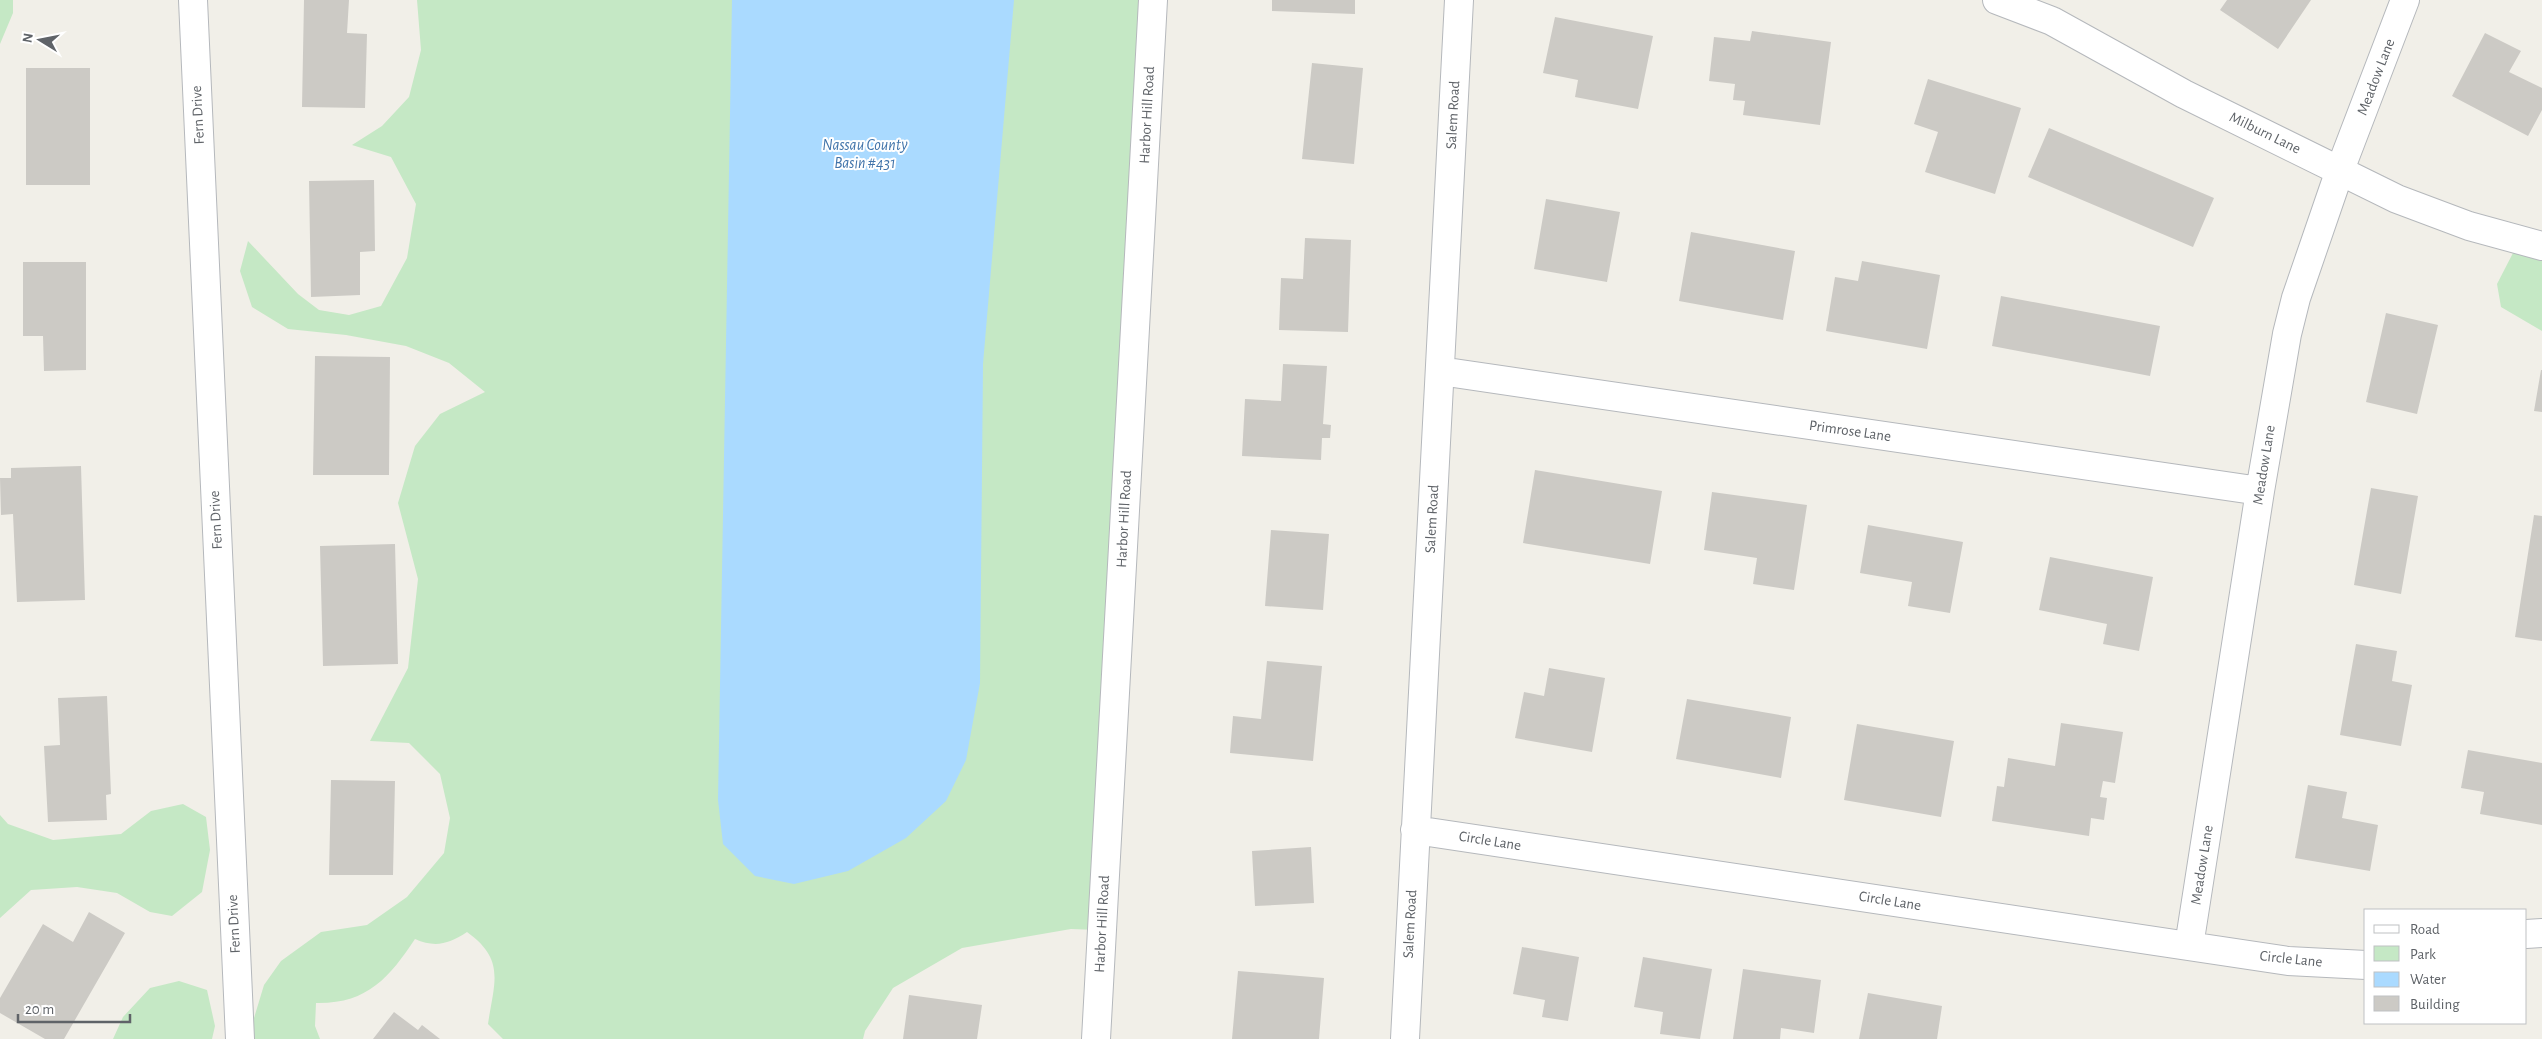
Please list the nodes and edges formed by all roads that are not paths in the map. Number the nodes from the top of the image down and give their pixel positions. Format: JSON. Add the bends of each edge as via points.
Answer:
{"nodes":[{"id":1,"x":193,"y":0,"type":"edge"},
{"id":2,"x":1153,"y":0,"type":"edge"},
{"id":3,"x":1459,"y":0,"type":"edge"},
{"id":4,"x":1997,"y":0,"type":"edge"},
{"id":5,"x":2405,"y":0,"type":"edge"},
{"id":6,"x":2340,"y":170,"type":"junction"},
{"id":7,"x":2542,"y":246,"type":"edge"},
{"id":8,"x":1440,"y":371,"type":"junction"},
{"id":9,"x":2260,"y":492,"type":"junction"},
{"id":10,"x":1415,"y":830,"type":"junction"},
{"id":11,"x":2542,"y":933,"type":"edge"},
{"id":12,"x":2527,"y":934,"type":"edge"},
{"id":13,"x":2189,"y":946,"type":"junction"},
{"id":14,"x":2364,"y":964,"type":"edge"},
{"id":15,"x":240,"y":1039,"type":"edge"},
{"id":16,"x":1096,"y":1039,"type":"edge"},
{"id":17,"x":1405,"y":1039,"type":"edge"}],
"edges":[{"from":1,"to":15,"type":"street","name":"Fern Drive"},
{"from":2,"to":16,"type":"street","name":"Harbor Hill Road"},
{"from":3,"to":8,"type":"street","name":"Salem Road"},
{"from":4,"to":6,"type":"street","name":"Milburn Lane","via":[[2052,21],[2184,94]]},
{"from":5,"to":6,"type":"street","name":"Meadow Lane"},
{"from":6,"to":7,"type":"street","name":"Milburn Lane","via":[[2416,207]]},
{"from":6,"to":9,"type":"street","name":"Meadow Lane","via":[[2294,307]]},
{"from":8,"to":9,"type":"street","name":"Primrose Lane"},
{"from":8,"to":10,"type":"street","name":"Salem Road"},
{"from":9,"to":13,"type":"street","name":"Meadow Lane"},
{"from":10,"to":13,"type":"street","name":"Circle Lane"},
{"from":10,"to":17,"type":"street","name":"Salem Road"},
{"from":11,"to":12,"type":"street"},
{"from":13,"to":14,"type":"street","name":"Circle Lane","via":[[2288,961]]}]}
